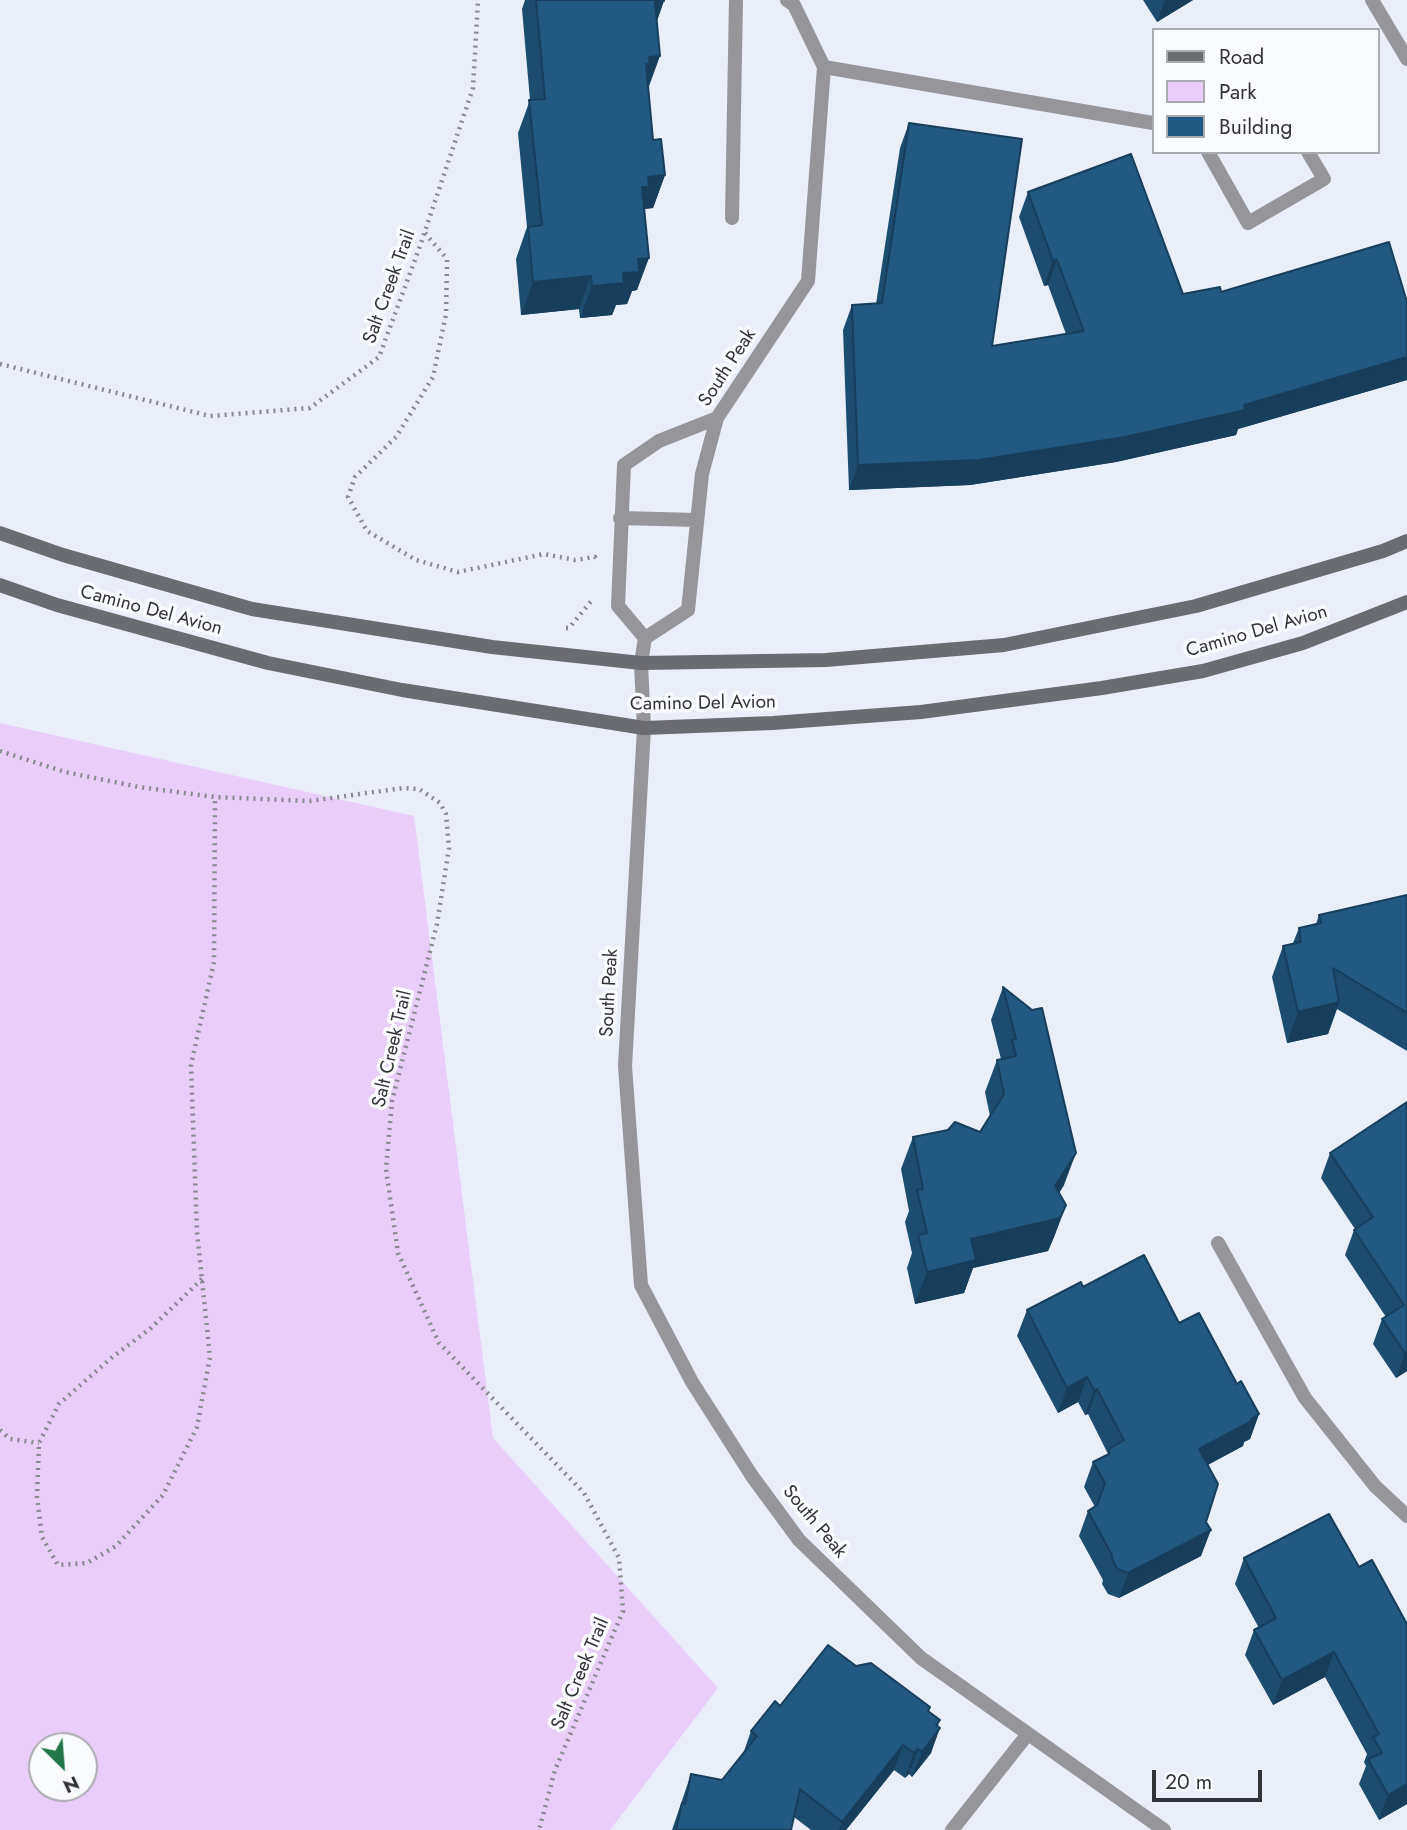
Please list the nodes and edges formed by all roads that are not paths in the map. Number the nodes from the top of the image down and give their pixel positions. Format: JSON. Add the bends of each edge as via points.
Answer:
{"nodes":[{"id":1,"x":736,"y":0,"type":"edge"},
{"id":2,"x":787,"y":0,"type":"edge"},
{"id":3,"x":1372,"y":0,"type":"edge"},
{"id":4,"x":1407,"y":60,"type":"edge"},
{"id":5,"x":824,"y":67,"type":"junction"},
{"id":6,"x":1152,"y":123,"type":"edge"},
{"id":7,"x":1209,"y":154,"type":"edge"},
{"id":8,"x":1309,"y":154,"type":"edge"},
{"id":9,"x":732,"y":218,"type":"dead end"},
{"id":10,"x":717,"y":418,"type":"junction"},
{"id":11,"x":620,"y":518,"type":"junction"},
{"id":12,"x":697,"y":520,"type":"junction"},
{"id":13,"x":0,"y":533,"type":"edge"},
{"id":14,"x":1407,"y":541,"type":"edge"},
{"id":15,"x":0,"y":585,"type":"edge"},
{"id":16,"x":1407,"y":602,"type":"edge"},
{"id":17,"x":645,"y":638,"type":"junction"},
{"id":18,"x":641,"y":663,"type":"junction"},
{"id":19,"x":644,"y":728,"type":"junction"},
{"id":20,"x":1218,"y":1243,"type":"dead end"},
{"id":21,"x":1407,"y":1516,"type":"edge"},
{"id":22,"x":1027,"y":1735,"type":"junction"},
{"id":23,"x":952,"y":1830,"type":"edge"},
{"id":24,"x":1164,"y":1830,"type":"edge"}],
"edges":[{"from":1,"to":9,"type":"street"},
{"from":2,"to":5,"type":"street"},
{"from":3,"to":4,"type":"street"},
{"from":5,"to":6,"type":"street"},
{"from":5,"to":10,"type":"street","name":"South Peak","via":[[808,281]]},
{"from":7,"to":8,"type":"street","via":[[1248,223],[1324,179]]},
{"from":10,"to":11,"type":"street","via":[[659,442],[624,465]]},
{"from":10,"to":12,"type":"street","name":"South Peak","via":[[702,474]]},
{"from":11,"to":12,"type":"street"},
{"from":11,"to":17,"type":"street","via":[[618,606]]},
{"from":12,"to":17,"type":"street","name":"South Peak","via":[[688,610]]},
{"from":13,"to":18,"type":"main road","name":"Camino Del Avion","via":[[252,609],[492,647]]},
{"from":14,"to":18,"type":"main road","name":"Camino Del Avion","via":[[1196,606],[1004,645],[826,660]]},
{"from":15,"to":19,"type":"main road","name":"Camino Del Avion","via":[[268,663],[402,690]]},
{"from":16,"to":19,"type":"main road","name":"Camino Del Avion","via":[[1303,643],[1203,671],[1102,688],[921,712]]},
{"from":17,"to":18,"type":"street","name":"South Peak"},
{"from":18,"to":19,"type":"street","name":"South Peak"},
{"from":19,"to":22,"type":"street","name":"South Peak","via":[[625,1066],[641,1285],[692,1382],[799,1540],[921,1658]]},
{"from":20,"to":21,"type":"street","via":[[1305,1398],[1375,1486]]},
{"from":22,"to":23,"type":"street"},
{"from":22,"to":24,"type":"street","name":"South Peak"}]}
